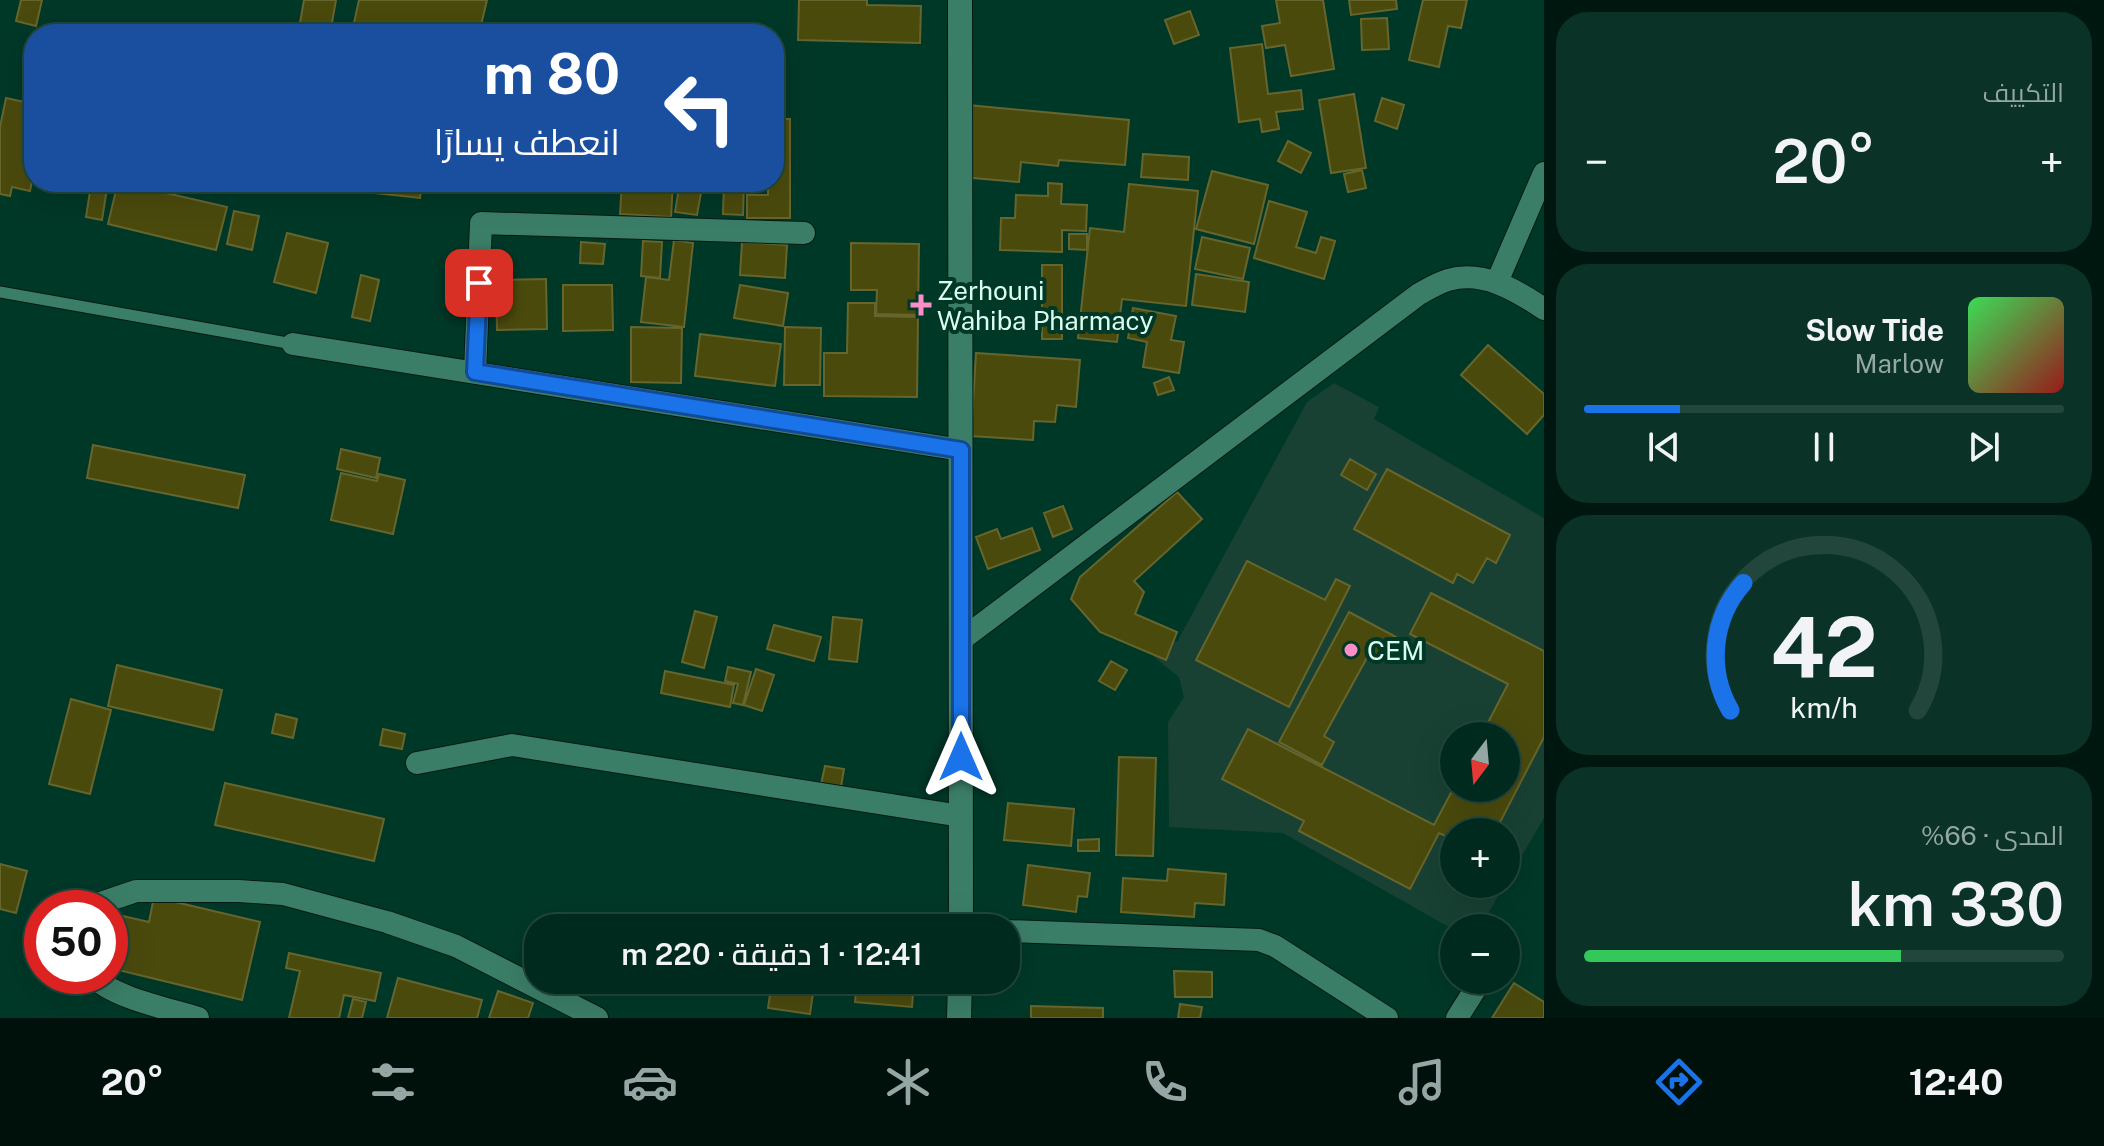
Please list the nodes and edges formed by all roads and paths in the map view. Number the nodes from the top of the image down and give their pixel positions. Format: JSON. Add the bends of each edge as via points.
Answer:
{"nodes":[{"id":1,"x":960,"y":0,"type":"edge"},
{"id":2,"x":1544,"y":173,"type":"edge"},
{"id":3,"x":804,"y":233,"type":"dead end"},
{"id":4,"x":1497,"y":282,"type":"junction"},
{"id":5,"x":0,"y":292,"type":"edge"},
{"id":6,"x":1544,"y":309,"type":"edge"},
{"id":7,"x":293,"y":344,"type":"joint"},
{"id":8,"x":475,"y":372,"type":"junction"},
{"id":9,"x":961,"y":450,"type":"junction"},
{"id":10,"x":961,"y":640,"type":"junction"},
{"id":11,"x":417,"y":763,"type":"dead end"},
{"id":12,"x":961,"y":816,"type":"junction"},
{"id":13,"x":128,"y":894,"type":"edge"},
{"id":14,"x":961,"y":914,"type":"edge"},
{"id":15,"x":1020,"y":931,"type":"edge"},
{"id":16,"x":125,"y":994,"type":"edge"},
{"id":17,"x":960,"y":994,"type":"edge"},
{"id":18,"x":1472,"y":994,"type":"edge"},
{"id":19,"x":198,"y":1018,"type":"edge"},
{"id":20,"x":597,"y":1018,"type":"edge"},
{"id":21,"x":959,"y":1018,"type":"edge"},
{"id":22,"x":1387,"y":1018,"type":"edge"},
{"id":23,"x":1457,"y":1018,"type":"edge"}],
"edges":[{"from":1,"to":9,"type":"main road"},
{"from":2,"to":4,"type":"street"},
{"from":3,"to":8,"type":"street","via":[[481,223]]},
{"from":4,"to":6,"type":"street"},
{"from":4,"to":10,"type":"street","via":[[1447,280],[1419,294]]},
{"from":5,"to":7,"type":"lane"},
{"from":7,"to":8,"type":"street"},
{"from":8,"to":9,"type":"street"},
{"from":9,"to":10,"type":"main road"},
{"from":10,"to":12,"type":"main road"},
{"from":11,"to":12,"type":"street","via":[[512,745]]},
{"from":12,"to":14,"type":"main road"},
{"from":13,"to":20,"type":"street","via":[[283,894],[372,917],[456,946]]},
{"from":15,"to":22,"type":"street","via":[[1259,940]]},
{"from":16,"to":19,"type":"street"},
{"from":17,"to":21,"type":"main road"},
{"from":18,"to":23,"type":"street"}]}
